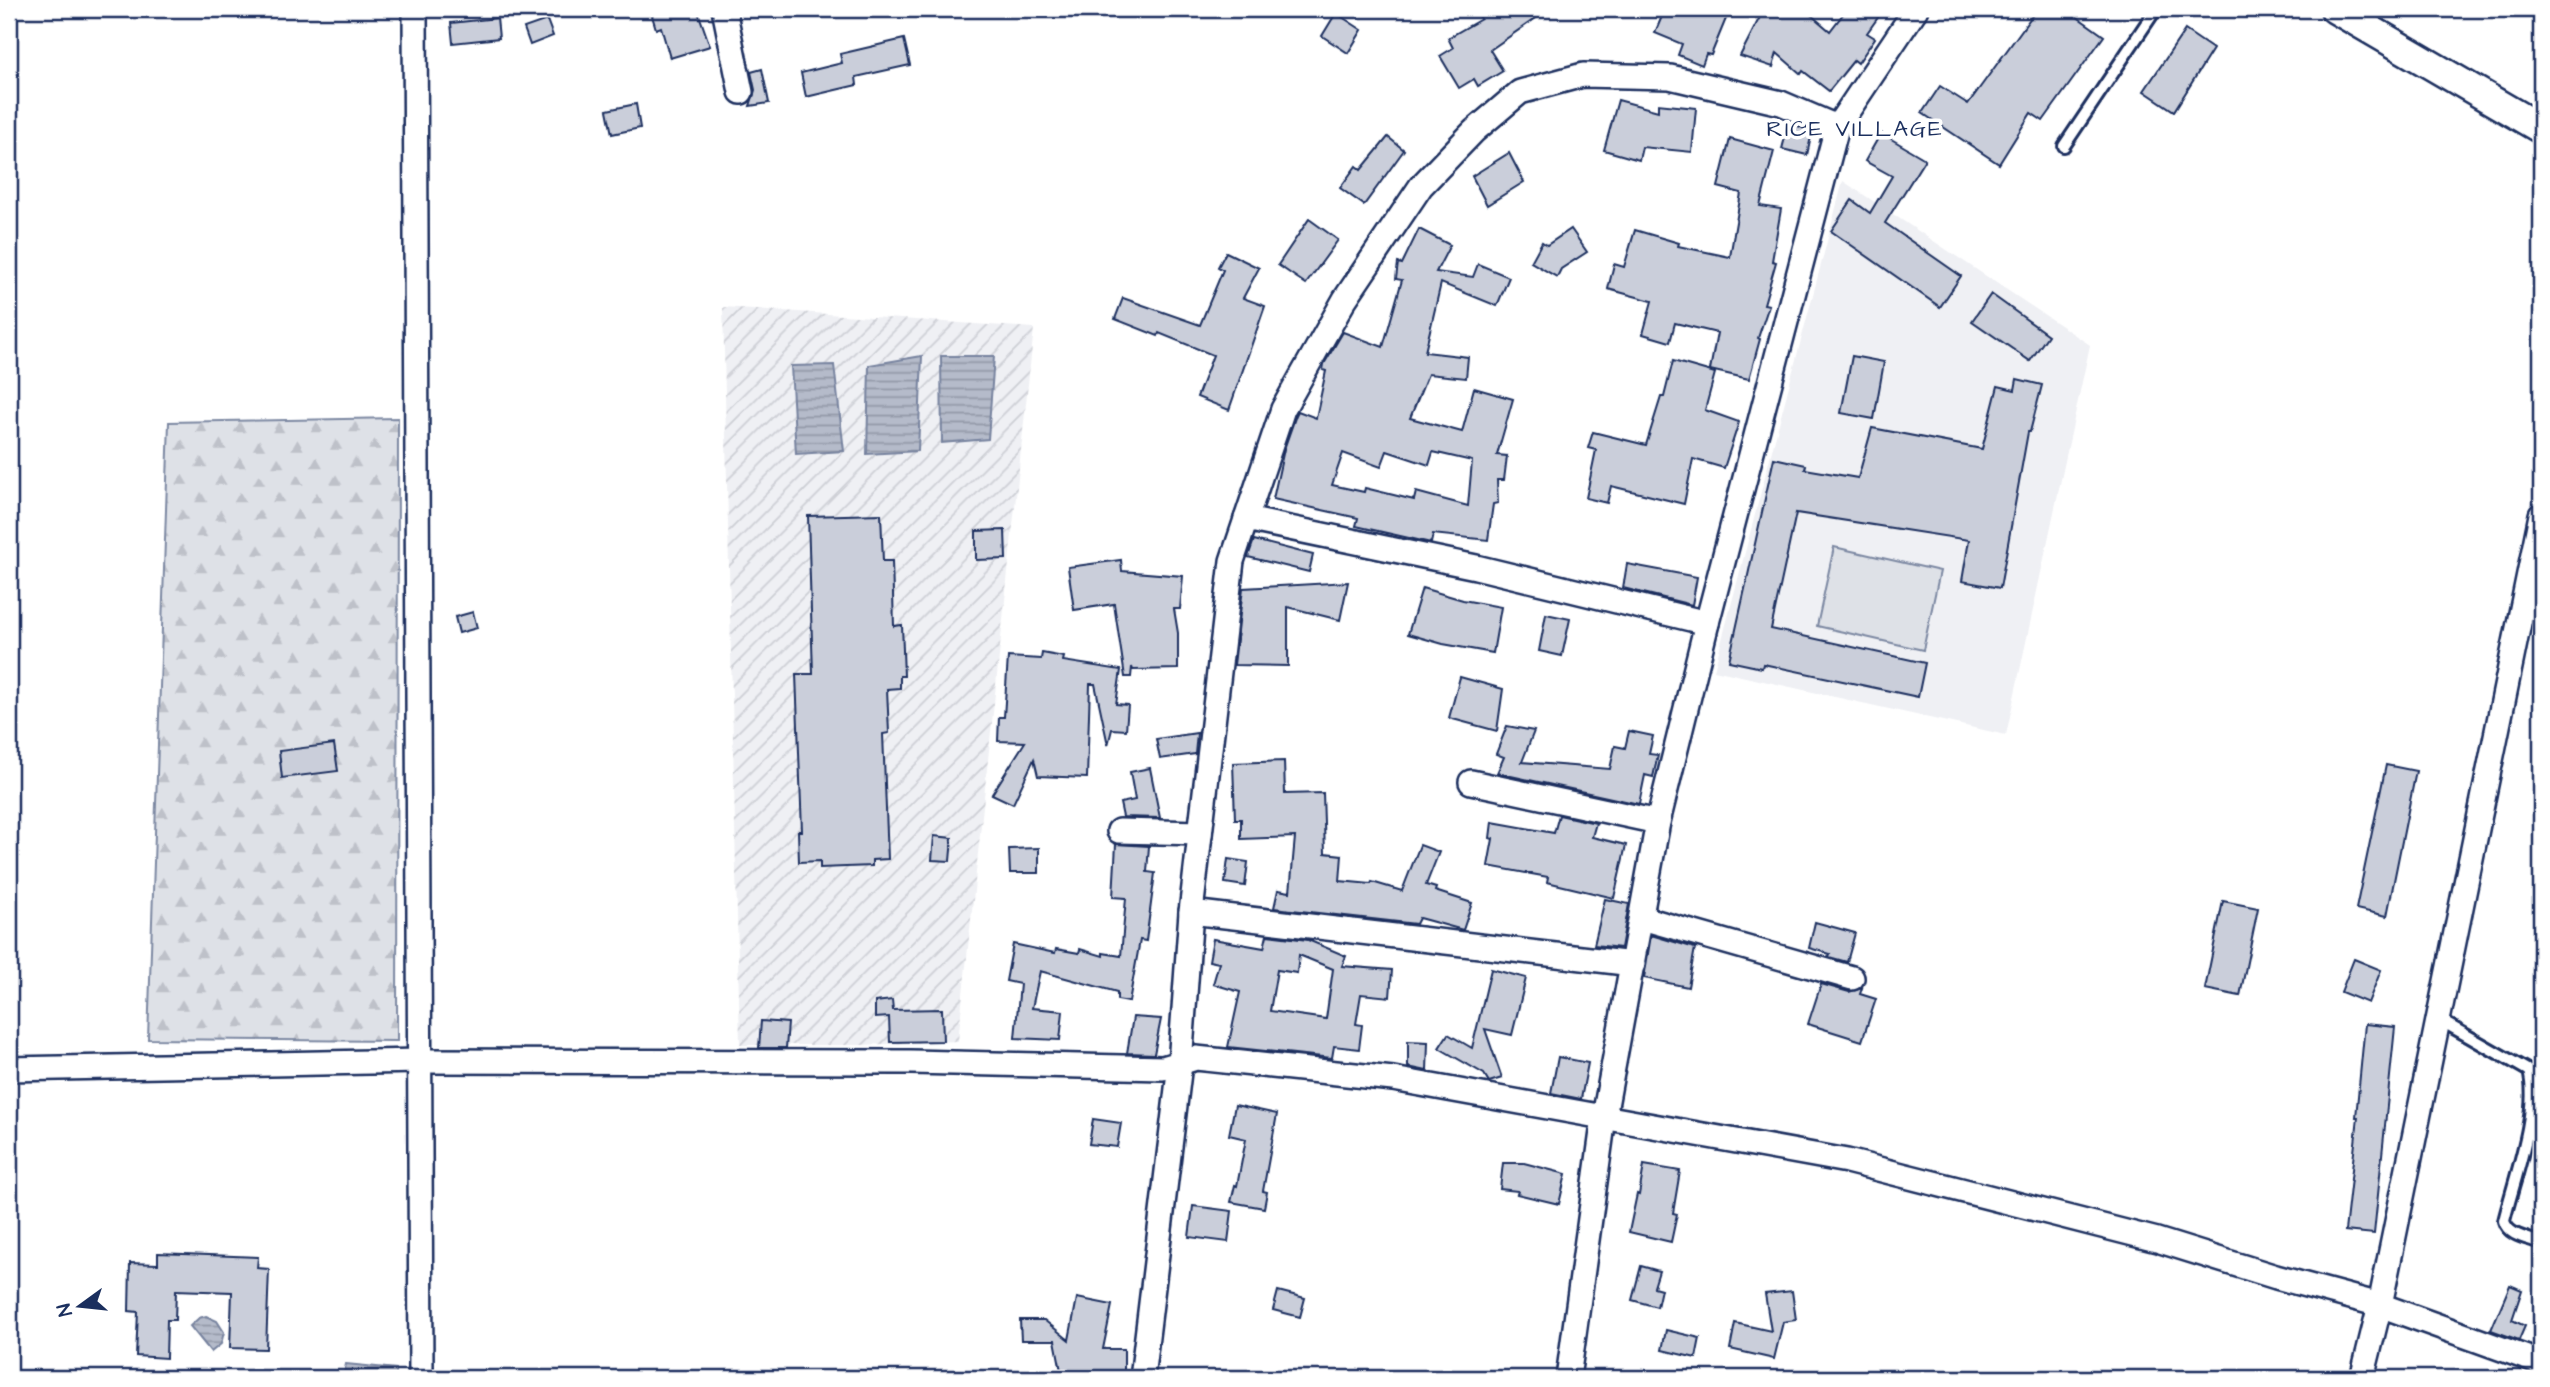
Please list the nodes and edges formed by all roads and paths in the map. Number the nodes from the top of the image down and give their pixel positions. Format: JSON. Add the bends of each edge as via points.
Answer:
{"nodes":[{"id":1,"x":415,"y":9,"type":"edge"},
{"id":2,"x":724,"y":9,"type":"edge"},
{"id":3,"x":1916,"y":9,"type":"edge"},
{"id":4,"x":2156,"y":9,"type":"edge"},
{"id":5,"x":2335,"y":9,"type":"edge"},
{"id":6,"x":741,"y":93,"type":"dead end"},
{"id":7,"x":1838,"y":127,"type":"junction"},
{"id":8,"x":2541,"y":129,"type":"edge"},
{"id":9,"x":2064,"y":146,"type":"dead end"},
{"id":10,"x":2541,"y":515,"type":"edge"},
{"id":11,"x":1246,"y":519,"type":"junction"},
{"id":12,"x":1707,"y":623,"type":"junction"},
{"id":13,"x":1471,"y":782,"type":"dead end"},
{"id":14,"x":1658,"y":822,"type":"junction"},
{"id":15,"x":1119,"y":831,"type":"dead end"},
{"id":16,"x":1200,"y":833,"type":"junction"},
{"id":17,"x":1191,"y":912,"type":"junction"},
{"id":18,"x":1642,"y":918,"type":"junction"},
{"id":19,"x":1633,"y":964,"type":"junction"},
{"id":20,"x":1853,"y":978,"type":"dead end"},
{"id":21,"x":2438,"y":1019,"type":"junction"},
{"id":22,"x":420,"y":1061,"type":"junction"},
{"id":23,"x":1180,"y":1064,"type":"junction"},
{"id":24,"x":9,"y":1069,"type":"edge"},
{"id":25,"x":1604,"y":1117,"type":"junction"},
{"id":26,"x":2541,"y":1243,"type":"edge"},
{"id":27,"x":2380,"y":1305,"type":"junction"},
{"id":28,"x":2541,"y":1363,"type":"edge"},
{"id":29,"x":421,"y":1378,"type":"edge"},
{"id":30,"x":1142,"y":1378,"type":"edge"},
{"id":31,"x":1568,"y":1378,"type":"edge"},
{"id":32,"x":2362,"y":1378,"type":"edge"}],
"edges":[{"from":1,"to":22,"type":"street"},
{"from":2,"to":6,"type":"street"},
{"from":3,"to":7,"type":"street"},
{"from":4,"to":9,"type":"lane"},
{"from":5,"to":8,"type":"street"},
{"from":7,"to":11,"type":"street","via":[[1781,103],[1670,77],[1583,75],[1520,92],[1421,186],[1345,299],[1283,409]]},
{"from":7,"to":12,"type":"street"},
{"from":10,"to":21,"type":"street"},
{"from":11,"to":12,"type":"street"},
{"from":11,"to":16,"type":"street","via":[[1232,561]]},
{"from":12,"to":14,"type":"street"},
{"from":13,"to":14,"type":"street"},
{"from":14,"to":18,"type":"street"},
{"from":15,"to":16,"type":"street"},
{"from":16,"to":17,"type":"street"},
{"from":17,"to":19,"type":"street"},
{"from":17,"to":23,"type":"street"},
{"from":18,"to":19,"type":"street"},
{"from":18,"to":20,"type":"street"},
{"from":19,"to":25,"type":"street"},
{"from":21,"to":26,"type":"lane","via":[[2529,1072],[2531,1111],[2504,1221],[2511,1233]]},
{"from":21,"to":27,"type":"street"},
{"from":22,"to":23,"type":"street","via":[[911,1062],[1163,1068]]},
{"from":22,"to":24,"type":"street"},
{"from":22,"to":29,"type":"street"},
{"from":23,"to":25,"type":"street","via":[[1196,1058],[1393,1079]]},
{"from":23,"to":30,"type":"street"},
{"from":25,"to":27,"type":"street","via":[[1847,1161],[2157,1240]]},
{"from":25,"to":31,"type":"street"},
{"from":27,"to":28,"type":"street"},
{"from":27,"to":32,"type":"street"}]}
